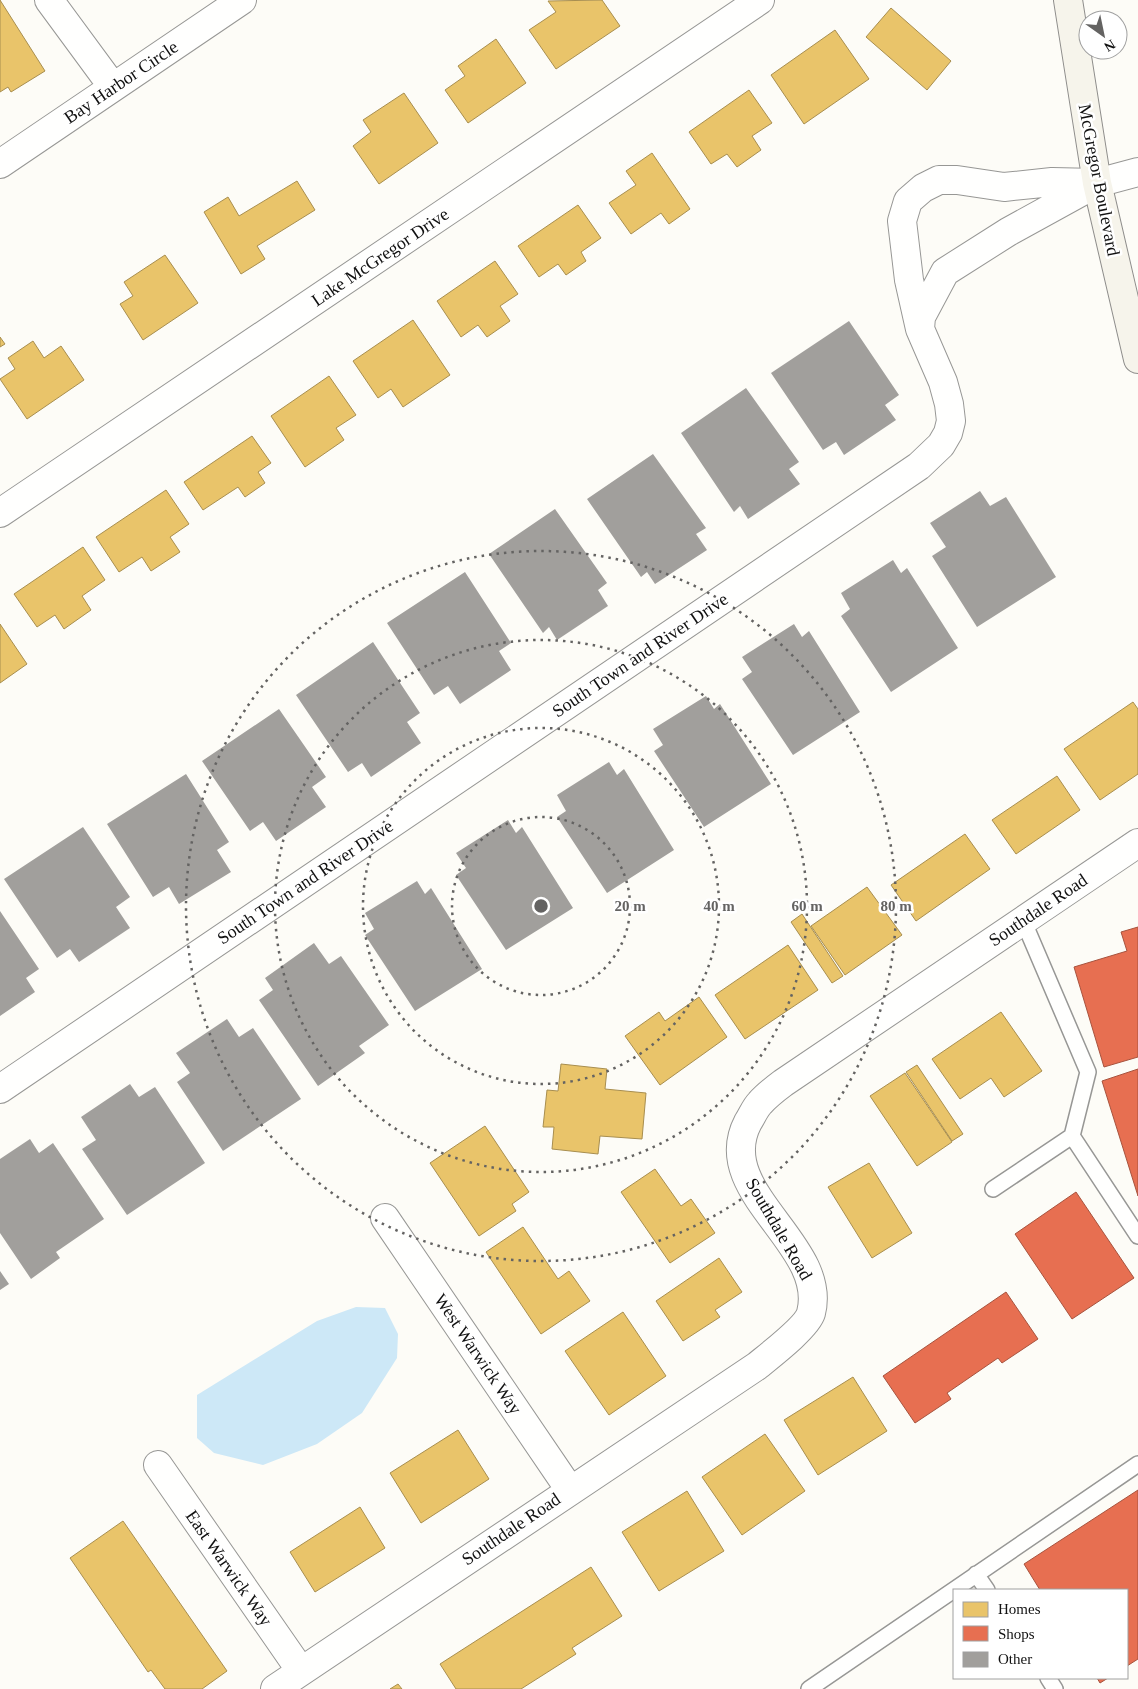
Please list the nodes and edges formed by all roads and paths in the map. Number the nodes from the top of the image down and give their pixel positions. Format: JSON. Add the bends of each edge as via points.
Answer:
{"nodes":[{"id":1,"x":48,"y":0,"type":"edge"},
{"id":2,"x":242,"y":0,"type":"edge"},
{"id":3,"x":760,"y":0,"type":"edge"},
{"id":4,"x":1068,"y":0,"type":"edge"},
{"id":5,"x":113,"y":88,"type":"junction"},
{"id":6,"x":0,"y":164,"type":"edge"},
{"id":7,"x":1138,"y":172,"type":"edge"},
{"id":8,"x":1097,"y":183,"type":"junction"},
{"id":9,"x":920,"y":329,"type":"junction"},
{"id":10,"x":1138,"y":360,"type":"edge"},
{"id":11,"x":0,"y":513,"type":"edge"},
{"id":12,"x":1138,"y":843,"type":"edge"},
{"id":13,"x":1023,"y":920,"type":"junction"},
{"id":14,"x":0,"y":1089,"type":"edge"},
{"id":15,"x":1072,"y":1136,"type":"junction"},
{"id":16,"x":993,"y":1189,"type":"dead end"},
{"id":17,"x":384,"y":1218,"type":"dead end"},
{"id":18,"x":1138,"y":1236,"type":"edge"},
{"id":19,"x":1138,"y":1464,"type":"edge"},
{"id":20,"x":158,"y":1465,"type":"dead end"},
{"id":21,"x":570,"y":1490,"type":"junction"},
{"id":22,"x":976,"y":1574,"type":"junction"},
{"id":23,"x":954,"y":1589,"type":"edge"},
{"id":24,"x":986,"y":1589,"type":"edge"},
{"id":25,"x":953,"y":1590,"type":"edge"},
{"id":26,"x":301,"y":1671,"type":"junction"},
{"id":27,"x":275,"y":1689,"type":"edge"},
{"id":28,"x":809,"y":1689,"type":"edge"}],
"edges":[{"from":1,"to":5,"type":"street"},
{"from":2,"to":5,"type":"street","name":"Bay Harbor Circle"},
{"from":3,"to":11,"type":"street","name":"Lake McGregor Drive"},
{"from":4,"to":8,"type":"main road","name":"McGregor Boulevard"},
{"from":5,"to":6,"type":"street","name":"Bay Harbor Circle"},
{"from":7,"to":8,"type":"street"},
{"from":8,"to":9,"type":"street","via":[[1008,232],[945,272],[921,317]]},
{"from":8,"to":9,"type":"street","name":"South Town and River Drive","via":[[1052,182],[1004,187],[939,180],[923,188],[908,201],[902,221],[909,280]]},
{"from":8,"to":10,"type":"main road","name":"McGregor Boulevard"},
{"from":9,"to":14,"type":"street","name":"South Town and River Drive","via":[[942,382],[951,421],[940,445],[919,466]]},
{"from":12,"to":13,"type":"street","name":"Southdale Road"},
{"from":13,"to":15,"type":"lane","via":[[1088,1072]]},
{"from":13,"to":21,"type":"street","name":"Southdale Road","via":[[783,1083],[758,1104],[744,1131],[742,1164],[756,1193],[812,1280],[811,1315],[785,1344],[757,1366]]},
{"from":15,"to":16,"type":"lane"},
{"from":15,"to":18,"type":"lane"},
{"from":17,"to":21,"type":"street","name":"West Warwick Way"},
{"from":19,"to":22,"type":"lane"},
{"from":20,"to":26,"type":"street","name":"East Warwick Way"},
{"from":21,"to":26,"type":"street","name":"Southdale Road"},
{"from":22,"to":23,"type":"lane"},
{"from":22,"to":24,"type":"lane"},
{"from":25,"to":28,"type":"lane"},
{"from":26,"to":27,"type":"street","name":"Southdale Road"}]}
